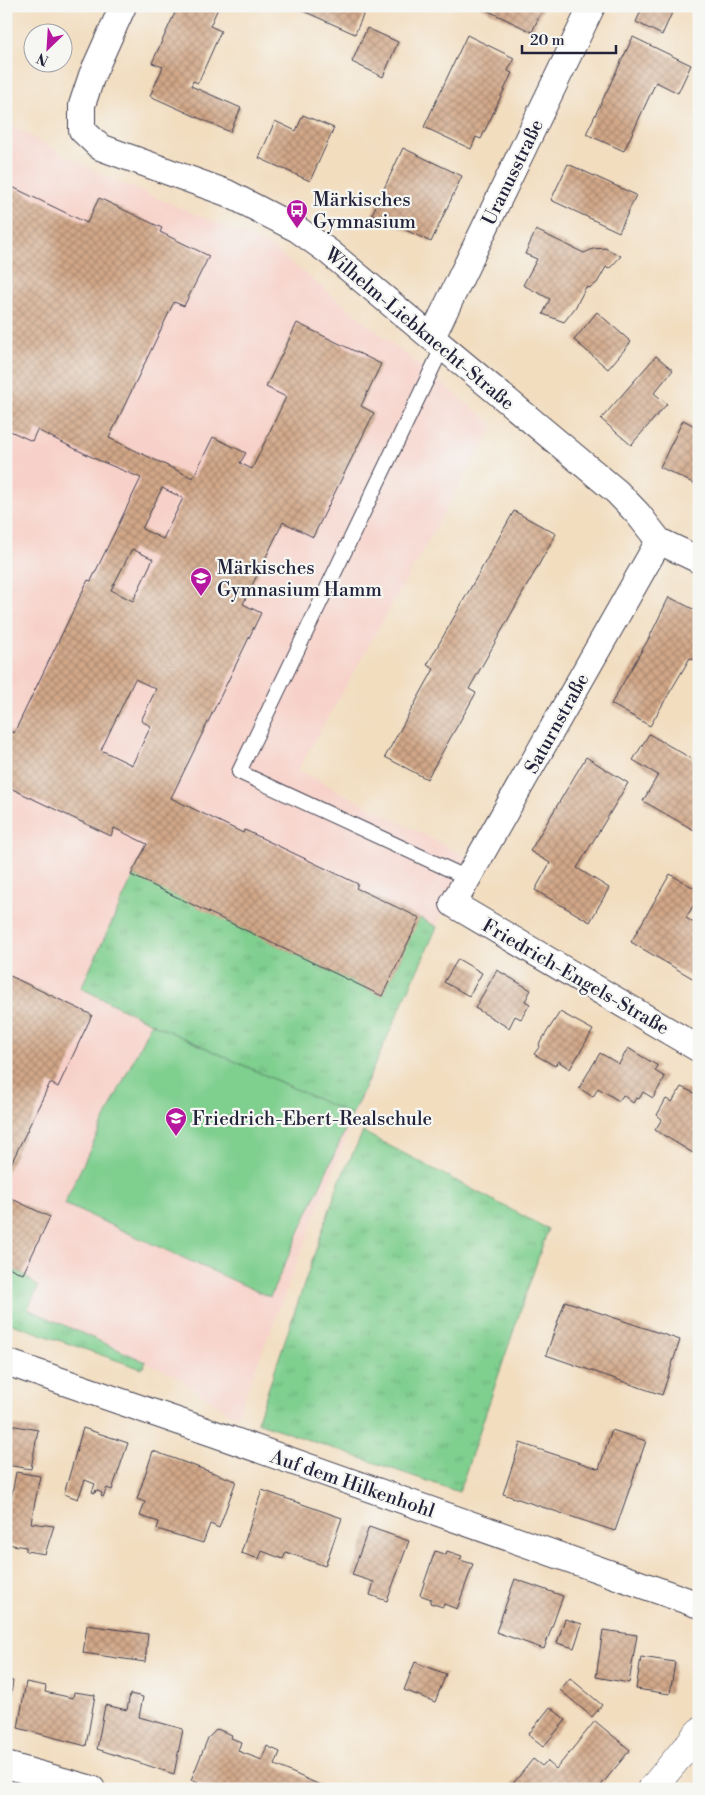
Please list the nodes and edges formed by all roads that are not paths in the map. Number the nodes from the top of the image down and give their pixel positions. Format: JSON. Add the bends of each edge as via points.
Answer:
{"nodes":[{"id":1,"x":123,"y":6,"type":"edge"},
{"id":2,"x":592,"y":6,"type":"edge"},
{"id":3,"x":438,"y":342,"type":"junction"},
{"id":4,"x":659,"y":541,"type":"junction"},
{"id":5,"x":699,"y":560,"type":"edge"},
{"id":6,"x":467,"y":880,"type":"junction"},
{"id":7,"x":453,"y":904,"type":"joint"},
{"id":8,"x":699,"y":1048,"type":"edge"},
{"id":9,"x":6,"y":1362,"type":"edge"},
{"id":10,"x":699,"y":1605,"type":"edge"},
{"id":11,"x":699,"y":1732,"type":"edge"},
{"id":12,"x":6,"y":1765,"type":"edge"},
{"id":13,"x":92,"y":1789,"type":"edge"},
{"id":14,"x":652,"y":1789,"type":"edge"}],
"edges":[{"from":1,"to":3,"type":"street","name":"Wilhelm-Liebknecht-Straße","via":[[82,105],[82,130],[100,147],[227,193],[297,228]]},
{"from":2,"to":3,"type":"street","name":"Uranusstraße"},
{"from":3,"to":4,"type":"street","name":"Wilhelm-Liebknecht-Straße","via":[[616,492]]},
{"from":3,"to":6,"type":"lane","via":[[239,772]]},
{"from":4,"to":5,"type":"street","name":"Wilhelm-Liebknecht-Straße"},
{"from":4,"to":6,"type":"street","name":"Saturnstraße"},
{"from":6,"to":7,"type":"street","name":"Saturnstraße"},
{"from":7,"to":8,"type":"street","name":"Friedrich-Engels-Straße"},
{"from":9,"to":10,"type":"street","name":"Auf dem Hilkenhohl"},
{"from":11,"to":14,"type":"street"},
{"from":12,"to":13,"type":"street"}]}
